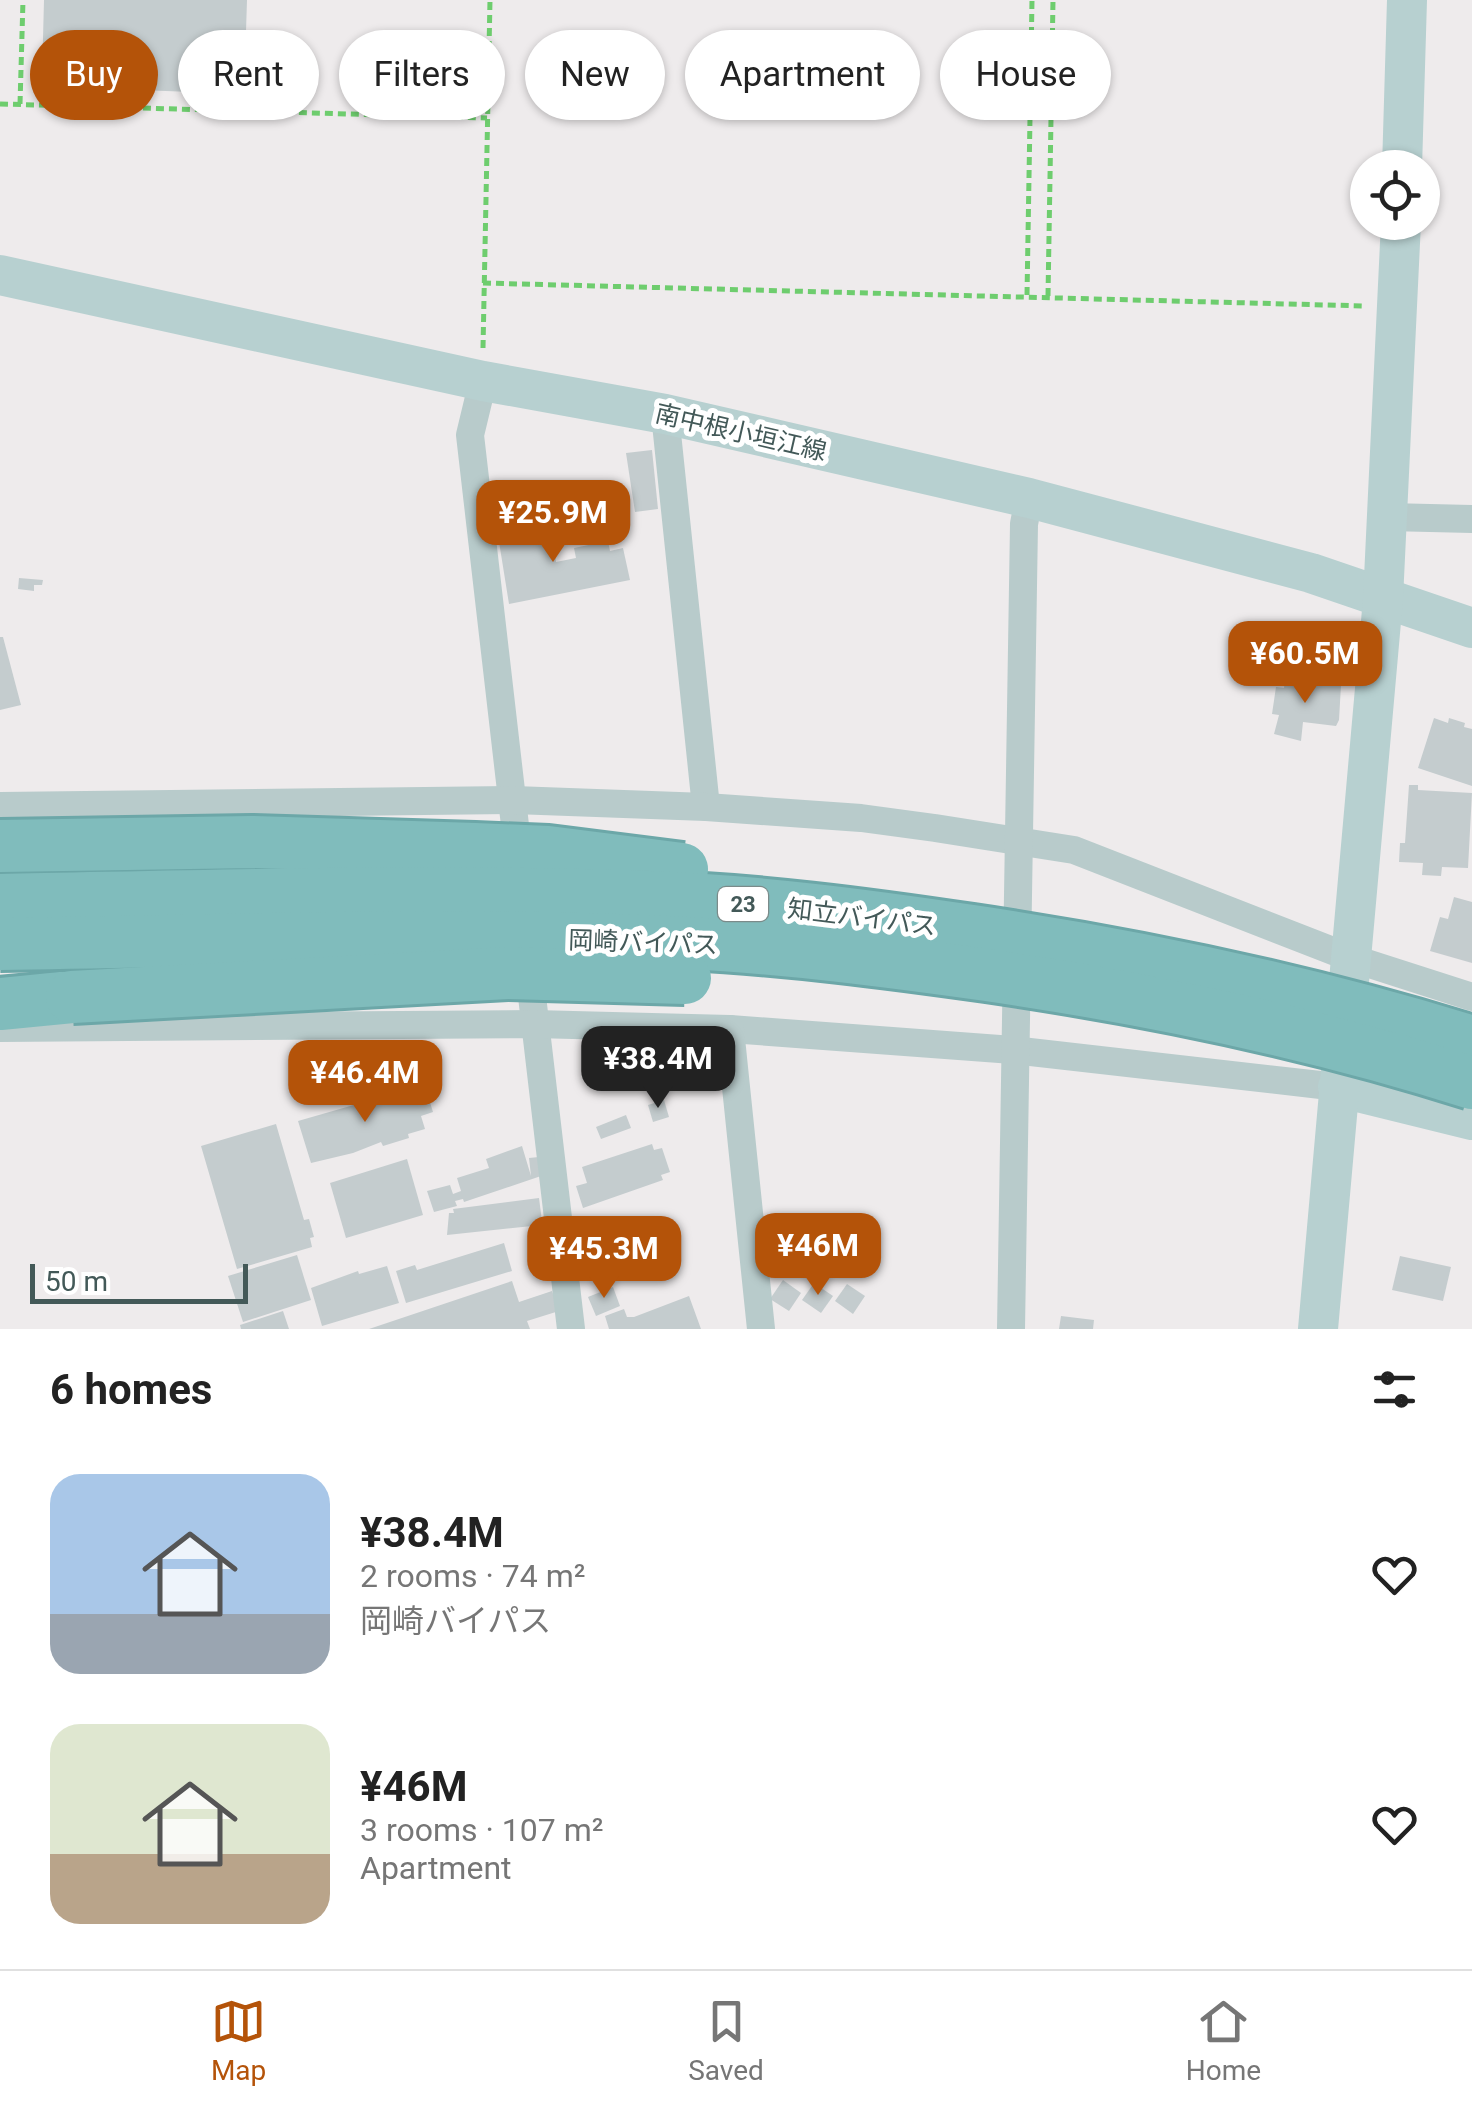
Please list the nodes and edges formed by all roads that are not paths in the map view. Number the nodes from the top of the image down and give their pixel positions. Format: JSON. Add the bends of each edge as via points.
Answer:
{"nodes":[{"id":1,"x":1407,"y":0,"type":"edge"},
{"id":2,"x":1403,"y":150,"type":"edge"},
{"id":3,"x":1400,"y":240,"type":"edge"},
{"id":4,"x":0,"y":275,"type":"edge"},
{"id":5,"x":483,"y":381,"type":"junction"},
{"id":6,"x":665,"y":414,"type":"junction"},
{"id":7,"x":1029,"y":498,"type":"junction"},
{"id":8,"x":1388,"y":517,"type":"junction"},
{"id":9,"x":1472,"y":519,"type":"edge"},
{"id":10,"x":1384,"y":599,"type":"junction"},
{"id":11,"x":1472,"y":628,"type":"edge"},
{"id":12,"x":514,"y":800,"type":"junction"},
{"id":13,"x":0,"y":806,"type":"edge"},
{"id":14,"x":706,"y":808,"type":"junction"},
{"id":15,"x":1018,"y":840,"type":"junction"},
{"id":16,"x":0,"y":846,"type":"edge"},
{"id":17,"x":0,"y":900,"type":"edge"},
{"id":18,"x":0,"y":944,"type":"edge"},
{"id":19,"x":1351,"y":958,"type":"junction"},
{"id":20,"x":1472,"y":997,"type":"edge"},
{"id":21,"x":0,"y":1004,"type":"edge"},
{"id":22,"x":1407,"y":1022,"type":"junction"},
{"id":23,"x":534,"y":1024,"type":"junction"},
{"id":24,"x":0,"y":1028,"type":"edge"},
{"id":25,"x":1280,"y":1028,"type":"junction"},
{"id":26,"x":730,"y":1030,"type":"junction"},
{"id":27,"x":1472,"y":1042,"type":"edge"},
{"id":28,"x":1013,"y":1050,"type":"junction"},
{"id":29,"x":1472,"y":1084,"type":"edge"},
{"id":30,"x":1338,"y":1087,"type":"junction"},
{"id":31,"x":1472,"y":1120,"type":"edge"},
{"id":32,"x":571,"y":1329,"type":"edge"},
{"id":33,"x":762,"y":1329,"type":"edge"},
{"id":34,"x":1011,"y":1329,"type":"edge"},
{"id":35,"x":1318,"y":1329,"type":"edge"}],
"edges":[{"from":1,"to":2,"type":"main road"},
{"from":3,"to":8,"type":"main road"},
{"from":4,"to":5,"type":"main road","name":"南中根小垣江線"},
{"from":5,"to":6,"type":"main road","name":"南中根小垣江線"},
{"from":5,"to":12,"type":"street","via":[[470,446]]},
{"from":6,"to":7,"type":"main road","name":"南中根小垣江線"},
{"from":6,"to":14,"type":"street"},
{"from":7,"to":10,"type":"main road","name":"南中根小垣江線"},
{"from":7,"to":15,"type":"street"},
{"from":8,"to":9,"type":"street"},
{"from":8,"to":10,"type":"main road"},
{"from":10,"to":11,"type":"main road","name":"南中根小垣江線"},
{"from":10,"to":19,"type":"main road"},
{"from":12,"to":13,"type":"street"},
{"from":12,"to":14,"type":"street"},
{"from":12,"to":23,"type":"street"},
{"from":14,"to":15,"type":"street","via":[[860,818]]},
{"from":15,"to":19,"type":"street","via":[[1074,850]]},
{"from":15,"to":28,"type":"street"},
{"from":16,"to":22,"type":"highway","number":"23","bridge":true,"via":[[252,842],[548,852],[938,900],[1174,941],[1284,972]]},
{"from":17,"to":22,"type":"highway","name":"知立バイパス","number":"23","bridge":true,"via":[[398,894],[650,897],[771,906],[1063,945],[1276,987]]},
{"from":18,"to":25,"type":"highway","name":"岡崎バイパス","number":"23","bridge":true,"via":[[467,938],[690,943],[864,957]]},
{"from":19,"to":20,"type":"street"},
{"from":19,"to":30,"type":"main road"},
{"from":21,"to":25,"type":"highway","number":"23","bridge":true,"via":[[506,973],[868,984]]},
{"from":22,"to":27,"type":"highway","name":"知立バイパス","number":"23","bridge":true},
{"from":23,"to":24,"type":"street"},
{"from":23,"to":26,"type":"street"},
{"from":23,"to":32,"type":"street"},
{"from":25,"to":29,"type":"highway","number":"23","bridge":true},
{"from":26,"to":28,"type":"street"},
{"from":26,"to":33,"type":"street"},
{"from":28,"to":30,"type":"street"},
{"from":28,"to":34,"type":"street"},
{"from":30,"to":31,"type":"main road"},
{"from":30,"to":35,"type":"main road"}]}
